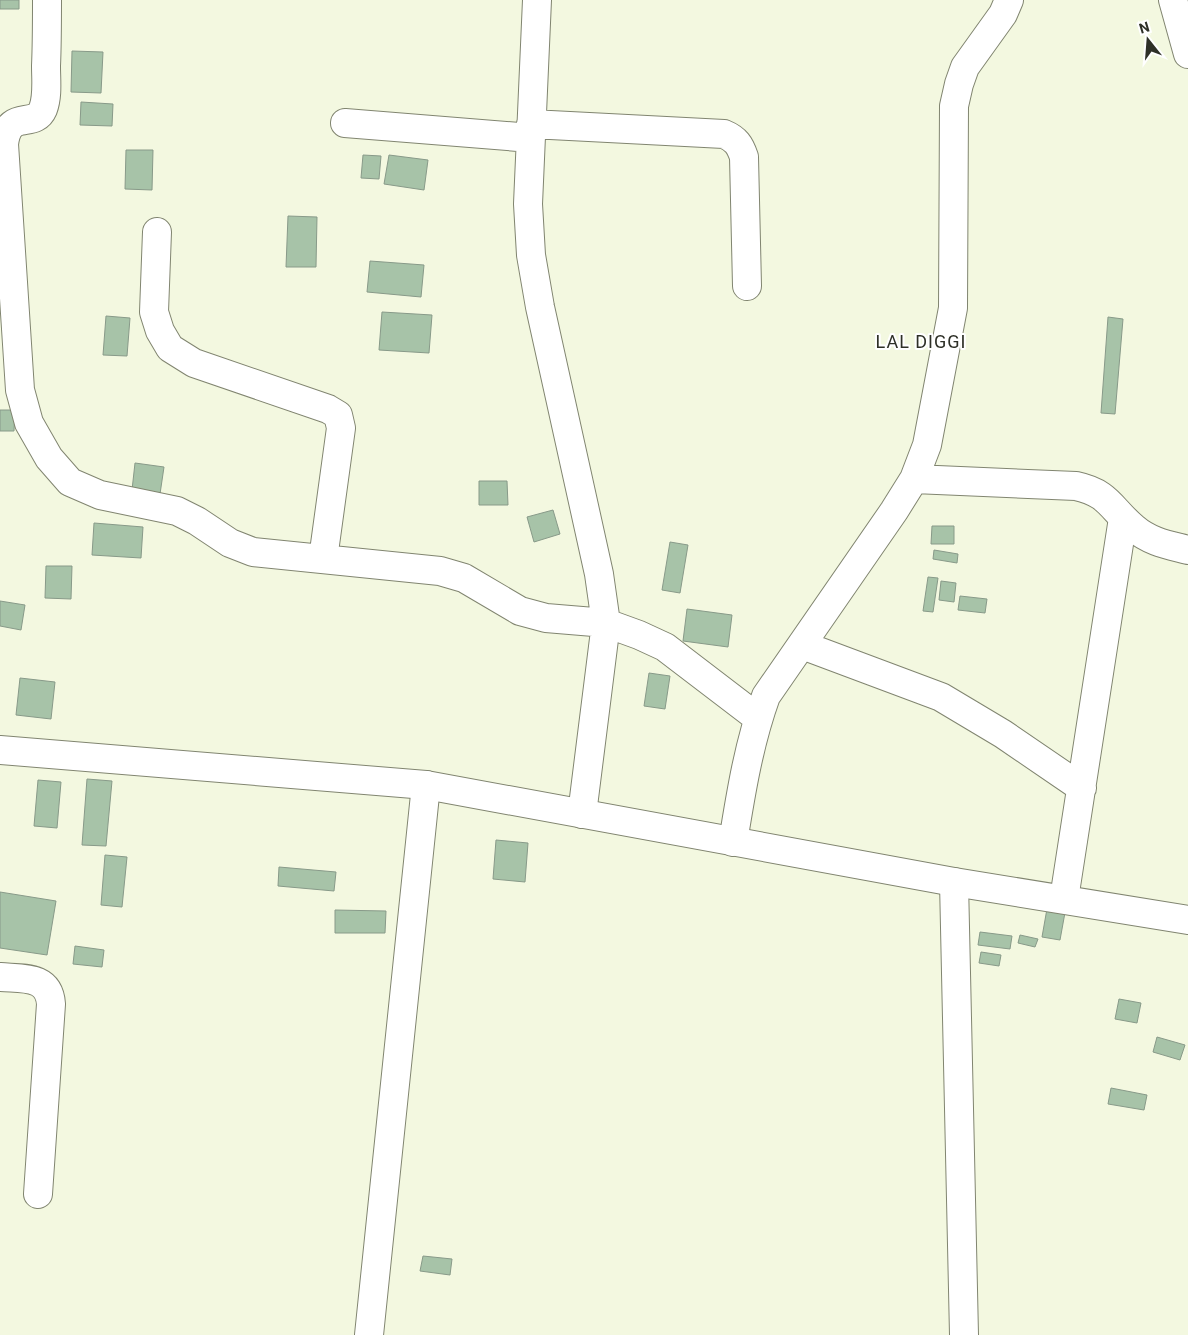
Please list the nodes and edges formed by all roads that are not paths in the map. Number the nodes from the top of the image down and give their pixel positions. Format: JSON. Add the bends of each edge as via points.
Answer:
{"nodes":[{"id":1,"x":47,"y":0,"type":"edge"},
{"id":2,"x":537,"y":0,"type":"edge"},
{"id":3,"x":1009,"y":0,"type":"edge"},
{"id":4,"x":1173,"y":0,"type":"edge"},
{"id":5,"x":1188,"y":54,"type":"edge"},
{"id":6,"x":345,"y":123,"type":"dead end"},
{"id":7,"x":531,"y":131,"type":"junction"},
{"id":8,"x":157,"y":232,"type":"dead end"},
{"id":9,"x":747,"y":286,"type":"dead end"},
{"id":10,"x":914,"y":479,"type":"junction"},
{"id":11,"x":1124,"y":518,"type":"junction"},
{"id":12,"x":1188,"y":550,"type":"edge"},
{"id":13,"x":323,"y":559,"type":"junction"},
{"id":14,"x":606,"y":624,"type":"junction"},
{"id":15,"x":802,"y":645,"type":"junction"},
{"id":16,"x":758,"y":718,"type":"junction"},
{"id":17,"x":0,"y":750,"type":"edge"},
{"id":18,"x":426,"y":785,"type":"junction"},
{"id":19,"x":1082,"y":788,"type":"junction"},
{"id":20,"x":582,"y":814,"type":"junction"},
{"id":21,"x":733,"y":842,"type":"junction"},
{"id":22,"x":954,"y":882,"type":"junction"},
{"id":23,"x":1064,"y":900,"type":"junction"},
{"id":24,"x":1188,"y":920,"type":"edge"},
{"id":25,"x":0,"y":977,"type":"edge"},
{"id":26,"x":38,"y":1194,"type":"dead end"},
{"id":27,"x":369,"y":1335,"type":"edge"},
{"id":28,"x":964,"y":1335,"type":"edge"}],
"edges":[{"from":1,"to":13,"type":"street","via":[[46,92],[42,110],[35,118],[13,123],[6,132],[4,144],[20,390],[29,423],[49,458],[70,482],[100,495],[177,511],[230,543],[253,552]]},
{"from":2,"to":7,"type":"street"},
{"from":3,"to":10,"type":"street","via":[[1003,14],[965,67],[954,106],[953,308],[927,445]]},
{"from":4,"to":5,"type":"street"},
{"from":6,"to":7,"type":"street"},
{"from":7,"to":9,"type":"street","via":[[724,134],[733,138],[744,157]]},
{"from":7,"to":14,"type":"street","via":[[528,204],[531,255],[599,574]]},
{"from":8,"to":13,"type":"street","via":[[154,312],[160,332],[170,348],[194,363],[338,415],[341,428]]},
{"from":10,"to":11,"type":"street","via":[[1090,489],[1105,498]]},
{"from":10,"to":15,"type":"street"},
{"from":11,"to":12,"type":"street","via":[[1154,541]]},
{"from":11,"to":19,"type":"street"},
{"from":13,"to":14,"type":"street","via":[[440,571],[464,578],[520,611],[546,618]]},
{"from":14,"to":16,"type":"street","via":[[666,647]]},
{"from":14,"to":20,"type":"street"},
{"from":15,"to":16,"type":"street","via":[[766,696]]},
{"from":15,"to":19,"type":"street","via":[[942,697]]},
{"from":16,"to":21,"type":"street","via":[[746,764]]},
{"from":17,"to":18,"type":"street"},
{"from":18,"to":20,"type":"street"},
{"from":18,"to":27,"type":"street"},
{"from":19,"to":23,"type":"street"},
{"from":20,"to":21,"type":"street"},
{"from":21,"to":22,"type":"street"},
{"from":22,"to":23,"type":"street"},
{"from":22,"to":28,"type":"street"},
{"from":23,"to":24,"type":"street"},
{"from":25,"to":26,"type":"street","via":[[33,980],[43,984],[50,994]]}]}
